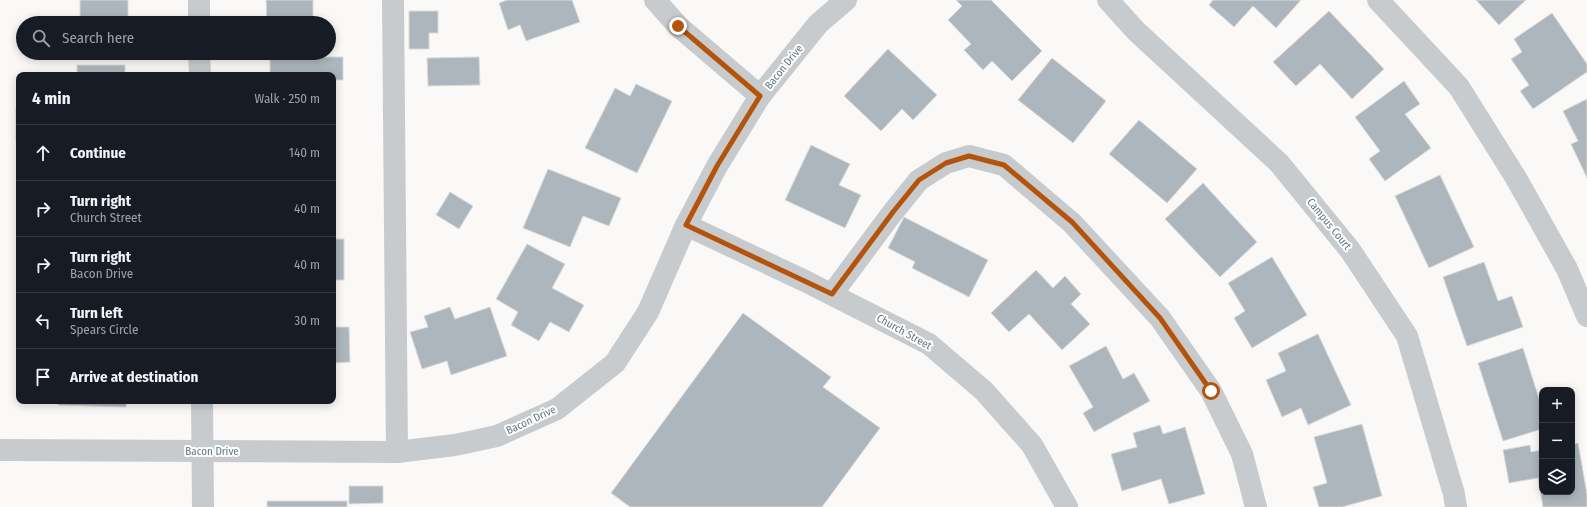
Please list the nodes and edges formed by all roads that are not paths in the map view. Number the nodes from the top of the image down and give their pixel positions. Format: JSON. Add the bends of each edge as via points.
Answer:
{"nodes":[{"id":1,"x":199,"y":0,"type":"edge"},
{"id":2,"x":394,"y":0,"type":"edge"},
{"id":3,"x":655,"y":0,"type":"edge"},
{"id":4,"x":846,"y":0,"type":"edge"},
{"id":5,"x":1108,"y":0,"type":"edge"},
{"id":6,"x":1378,"y":0,"type":"edge"},
{"id":7,"x":199,"y":16,"type":"edge"},
{"id":8,"x":199,"y":60,"type":"edge"},
{"id":9,"x":200,"y":72,"type":"edge"},
{"id":10,"x":760,"y":96,"type":"junction"},
{"id":11,"x":686,"y":225,"type":"junction"},
{"id":12,"x":832,"y":294,"type":"junction"},
{"id":13,"x":1587,"y":316,"type":"edge"},
{"id":14,"x":202,"y":404,"type":"edge"},
{"id":15,"x":0,"y":450,"type":"edge"},
{"id":16,"x":202,"y":451,"type":"junction"},
{"id":17,"x":397,"y":452,"type":"junction"},
{"id":18,"x":203,"y":507,"type":"edge"},
{"id":19,"x":1067,"y":507,"type":"edge"},
{"id":20,"x":1256,"y":507,"type":"edge"},
{"id":21,"x":1456,"y":507,"type":"edge"}],
"edges":[{"from":1,"to":7,"type":"street"},
{"from":2,"to":17,"type":"street"},
{"from":3,"to":10,"type":"street","via":[[678,26]]},
{"from":4,"to":10,"type":"street","name":"Bacon Drive","via":[[818,24]]},
{"from":5,"to":21,"type":"street","name":"Campus Court","via":[[1136,31],[1279,163],[1350,250],[1407,336]]},
{"from":6,"to":13,"type":"street","via":[[1459,87],[1527,197],[1567,269]]},
{"from":8,"to":9,"type":"street"},
{"from":10,"to":11,"type":"street","name":"Bacon Drive","via":[[717,166]]},
{"from":11,"to":12,"type":"street","name":"Church Street"},
{"from":11,"to":17,"type":"street","name":"Bacon Drive","via":[[648,312],[615,363],[557,409],[496,436],[455,445]]},
{"from":12,"to":19,"type":"street","name":"Church Street","via":[[929,344],[984,391],[1032,445]]},
{"from":12,"to":20,"type":"street","via":[[919,180],[946,163],[969,156],[1004,165],[1072,222],[1160,318],[1211,391],[1242,454]]},
{"from":14,"to":16,"type":"street"},
{"from":15,"to":16,"type":"street","name":"Bacon Drive"},
{"from":16,"to":17,"type":"street","name":"Bacon Drive"},
{"from":16,"to":18,"type":"street"}]}
